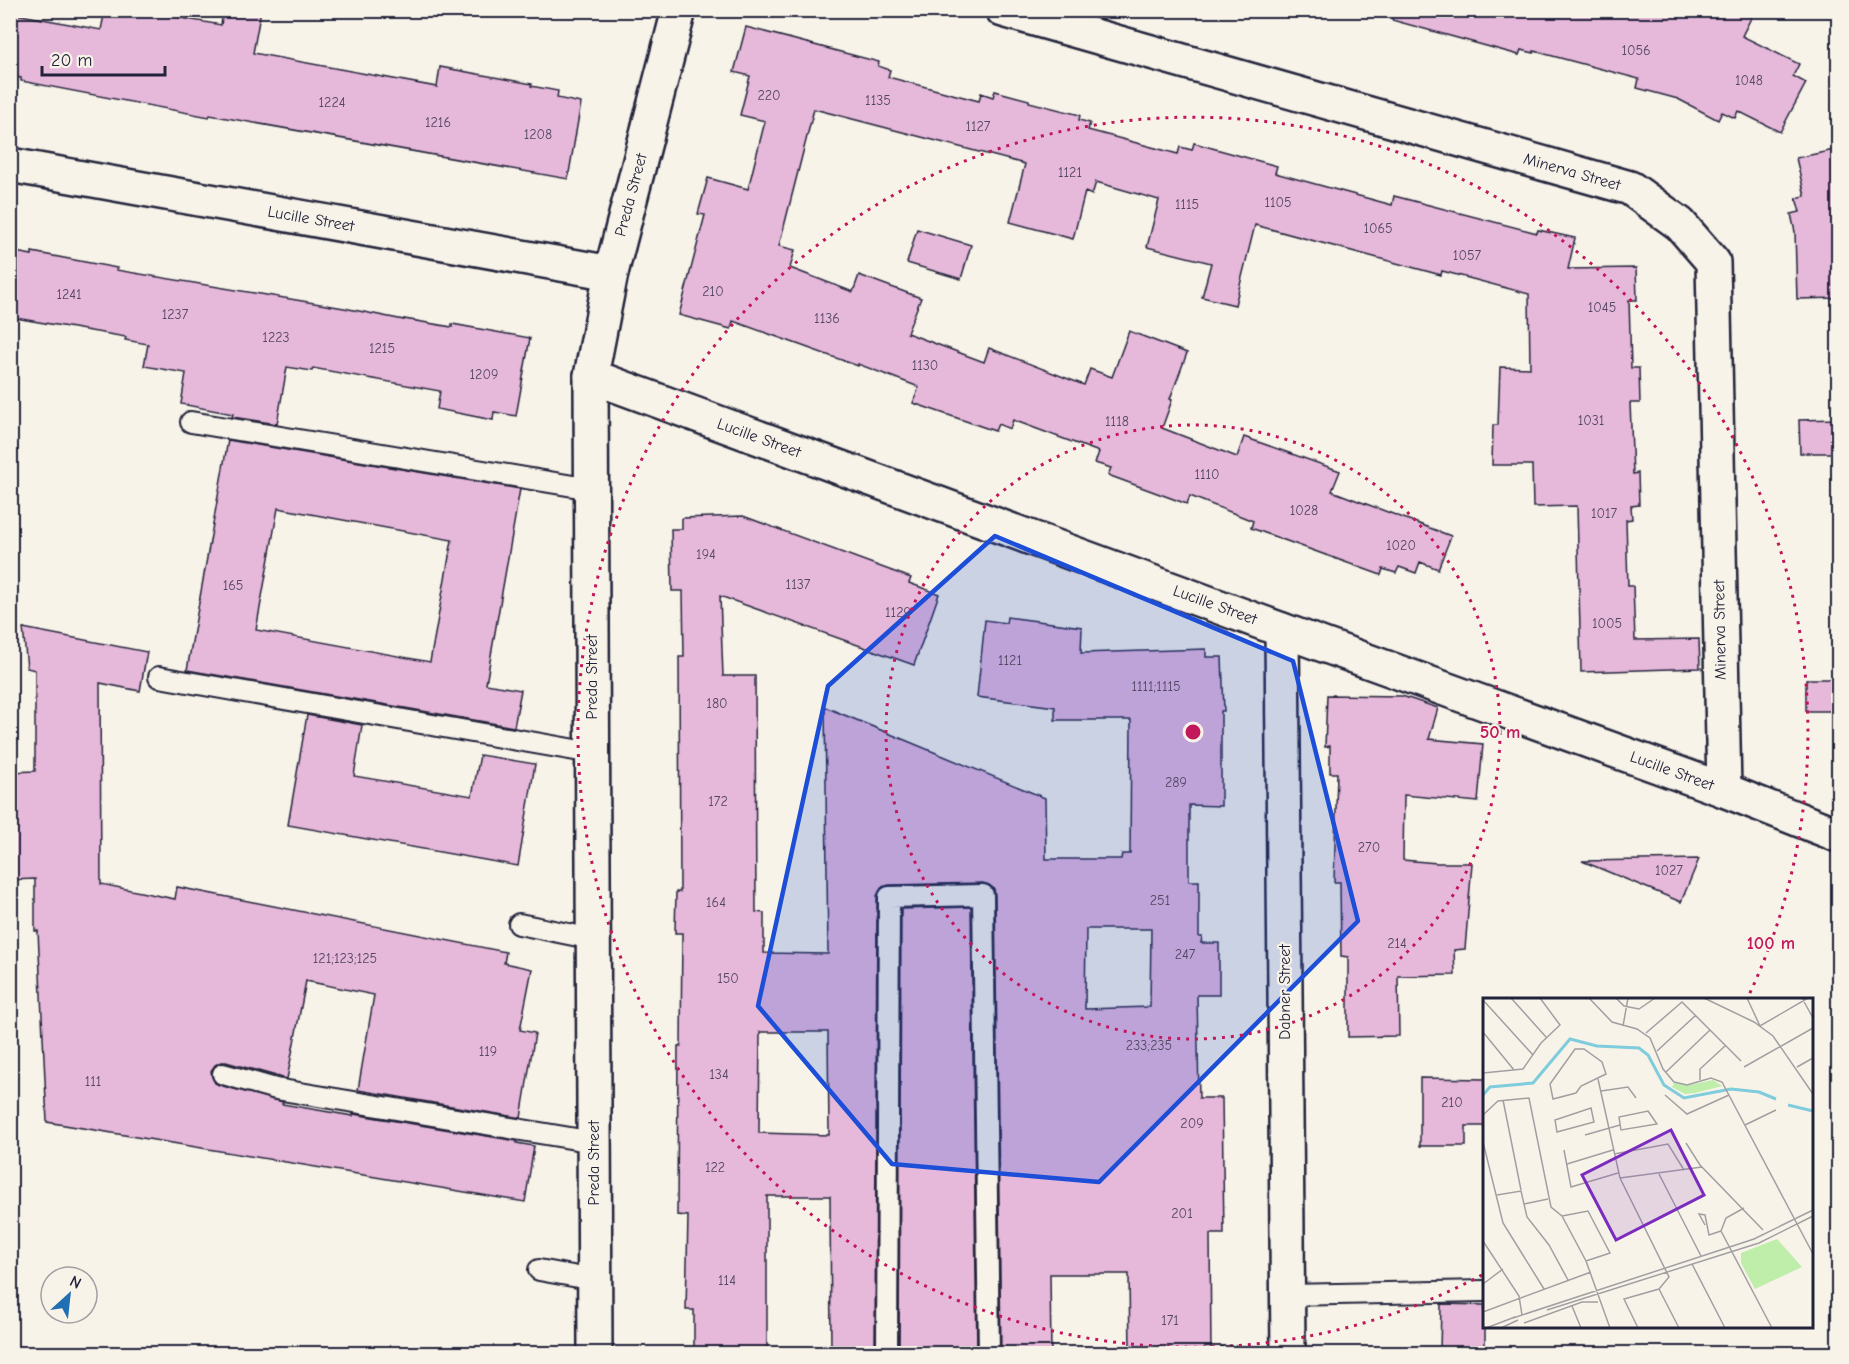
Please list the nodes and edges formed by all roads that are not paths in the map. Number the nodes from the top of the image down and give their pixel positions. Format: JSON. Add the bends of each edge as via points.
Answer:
{"nodes":[{"id":1,"x":679,"y":10,"type":"edge"},
{"id":2,"x":1003,"y":10,"type":"edge"},
{"id":3,"x":10,"y":165,"type":"edge"},
{"id":4,"x":611,"y":273,"type":"junction"},
{"id":5,"x":591,"y":376,"type":"junction"},
{"id":6,"x":191,"y":422,"type":"dead end"},
{"id":7,"x":591,"y":489,"type":"junction"},
{"id":8,"x":1282,"y":630,"type":"junction"},
{"id":9,"x":159,"y":677,"type":"dead end"},
{"id":10,"x":592,"y":753,"type":"junction"},
{"id":11,"x":1724,"y":790,"type":"junction"},
{"id":12,"x":1839,"y":835,"type":"edge"},
{"id":13,"x":519,"y":924,"type":"dead end"},
{"id":14,"x":593,"y":939,"type":"junction"},
{"id":15,"x":223,"y":1074,"type":"dead end"},
{"id":16,"x":594,"y":1142,"type":"junction"},
{"id":17,"x":539,"y":1270,"type":"dead end"},
{"id":18,"x":595,"y":1280,"type":"junction"},
{"id":19,"x":1483,"y":1291,"type":"edge"},
{"id":20,"x":1288,"y":1294,"type":"junction"},
{"id":21,"x":595,"y":1353,"type":"edge"},
{"id":22,"x":887,"y":1353,"type":"edge"},
{"id":23,"x":989,"y":1353,"type":"edge"},
{"id":24,"x":1288,"y":1353,"type":"edge"}],
"edges":[{"from":1,"to":4,"type":"street","name":"Preda Street"},
{"from":2,"to":11,"type":"street","name":"Minerva Street","via":[[1630,188],[1680,224],[1713,262]]},
{"from":3,"to":4,"type":"street","name":"Lucille Street"},
{"from":4,"to":5,"type":"street","name":"Preda Street"},
{"from":5,"to":7,"type":"street","name":"Preda Street"},
{"from":5,"to":8,"type":"street","name":"Lucille Street"},
{"from":6,"to":7,"type":"lane"},
{"from":7,"to":10,"type":"street","name":"Preda Street"},
{"from":8,"to":11,"type":"street","name":"Lucille Street"},
{"from":8,"to":20,"type":"street","name":"Dabner Street"},
{"from":9,"to":10,"type":"lane"},
{"from":10,"to":14,"type":"street","name":"Preda Street"},
{"from":11,"to":12,"type":"street","name":"Lucille Street"},
{"from":13,"to":14,"type":"lane"},
{"from":14,"to":16,"type":"street","name":"Preda Street"},
{"from":15,"to":16,"type":"lane","via":[[276,1089]]},
{"from":16,"to":18,"type":"street","name":"Preda Street"},
{"from":17,"to":18,"type":"lane"},
{"from":18,"to":21,"type":"street","name":"Preda Street"},
{"from":19,"to":20,"type":"lane"},
{"from":20,"to":24,"type":"street","name":"Dabner Street"},
{"from":22,"to":23,"type":"lane","via":[[889,897],[983,895]]}]}
